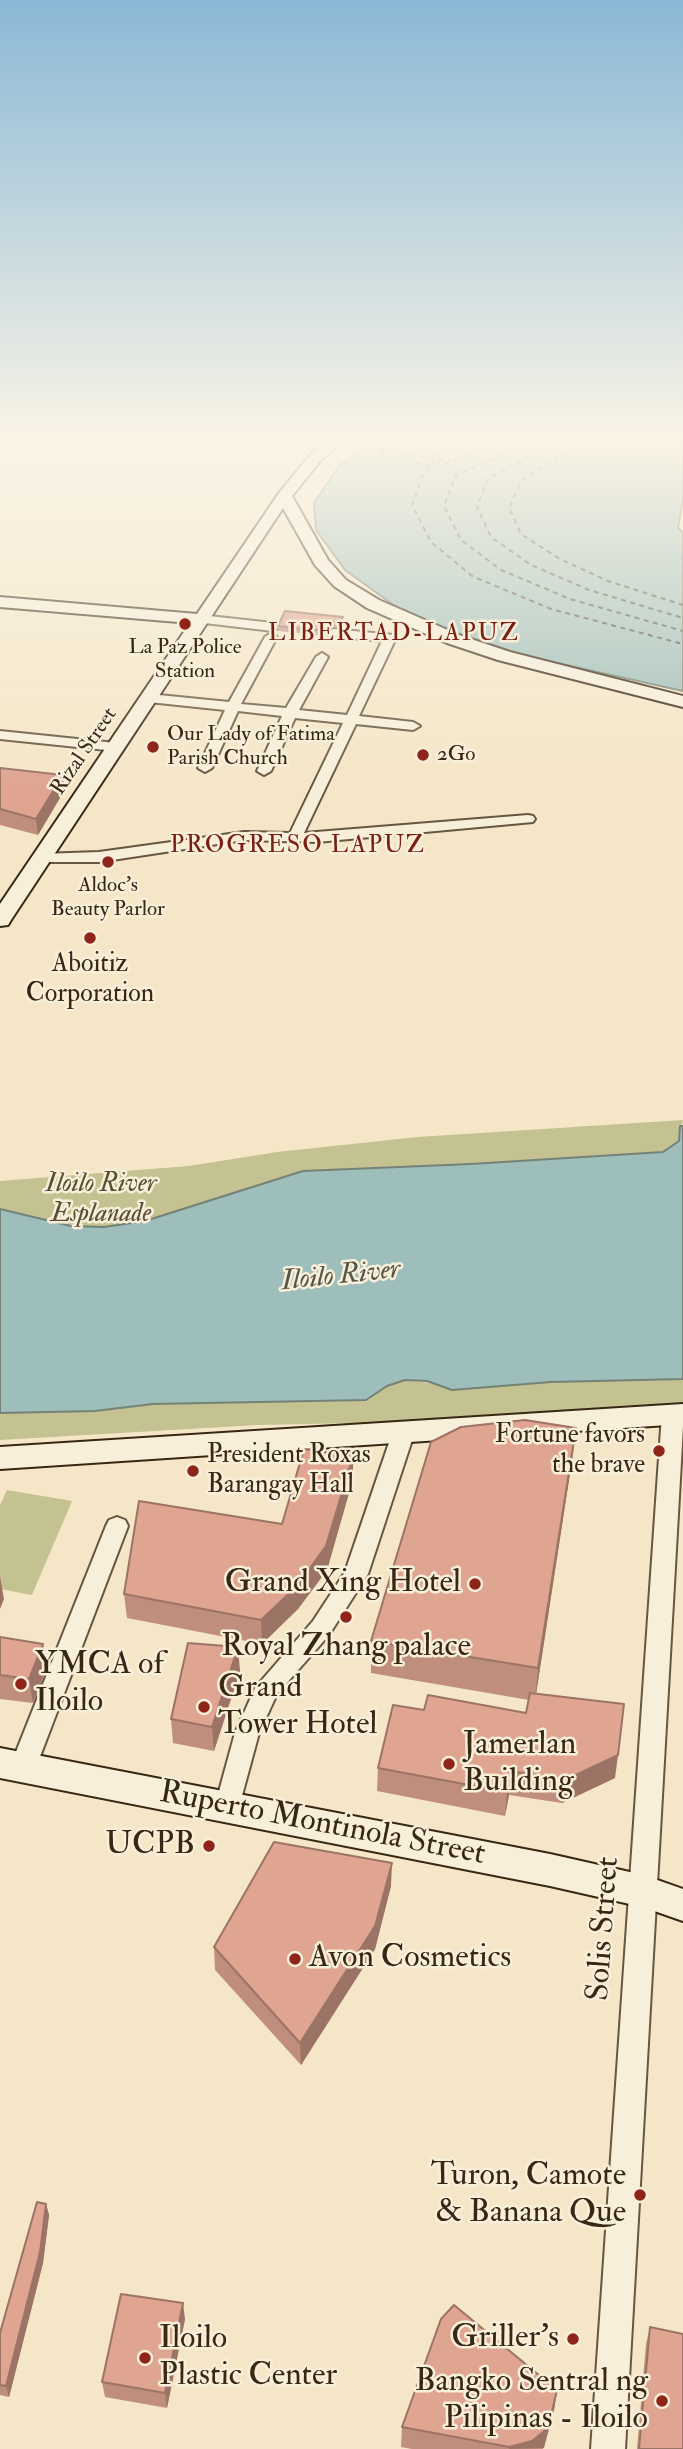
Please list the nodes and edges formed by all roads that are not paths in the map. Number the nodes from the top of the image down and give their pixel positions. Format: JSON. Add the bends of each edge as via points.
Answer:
{"nodes":[{"id":1,"x":242,"y":557,"type":"edge"},
{"id":2,"x":318,"y":557,"type":"edge"},
{"id":3,"x":0,"y":602,"type":"edge"},
{"id":4,"x":200,"y":620,"type":"junction"},
{"id":5,"x":332,"y":633,"type":"dead end"},
{"id":6,"x":322,"y":657,"type":"dead end"},
{"id":7,"x":149,"y":698,"type":"junction"},
{"id":8,"x":683,"y":702,"type":"edge"},
{"id":9,"x":233,"y":707,"type":"junction"},
{"id":10,"x":290,"y":713,"type":"junction"},
{"id":11,"x":351,"y":720,"type":"junction"},
{"id":12,"x":413,"y":726,"type":"dead end"},
{"id":13,"x":0,"y":735,"type":"edge"},
{"id":14,"x":116,"y":747,"type":"junction"},
{"id":15,"x":205,"y":768,"type":"dead end"},
{"id":16,"x":264,"y":771,"type":"dead end"},
{"id":17,"x":528,"y":819,"type":"dead end"},
{"id":18,"x":295,"y":838,"type":"junction"},
{"id":19,"x":40,"y":859,"type":"junction"},
{"id":20,"x":0,"y":920,"type":"edge"},
{"id":21,"x":678,"y":1414,"type":"edge"},
{"id":22,"x":403,"y":1434,"type":"junction"},
{"id":23,"x":0,"y":1458,"type":"edge"},
{"id":24,"x":117,"y":1526,"type":"dead end"},
{"id":25,"x":12,"y":1765,"type":"edge"},
{"id":26,"x":229,"y":1805,"type":"junction"},
{"id":27,"x":683,"y":1890,"type":"edge"},
{"id":28,"x":643,"y":1891,"type":"junction"},
{"id":29,"x":683,"y":1905,"type":"edge"},
{"id":30,"x":608,"y":2449,"type":"edge"}],
"edges":[{"from":1,"to":4,"type":"main road","name":"Rizal Street"},
{"from":2,"to":8,"type":"main road","via":[[340,583],[373,604],[453,639]]},
{"from":3,"to":4,"type":"main road"},
{"from":4,"to":7,"type":"main road","name":"Rizal Street"},
{"from":4,"to":9,"type":"street","via":[[272,632]]},
{"from":5,"to":11,"type":"street","via":[[390,638]]},
{"from":6,"to":10,"type":"street"},
{"from":7,"to":9,"type":"street"},
{"from":7,"to":14,"type":"main road","name":"Rizal Street"},
{"from":9,"to":10,"type":"street"},
{"from":9,"to":15,"type":"street"},
{"from":10,"to":11,"type":"street"},
{"from":10,"to":16,"type":"street"},
{"from":11,"to":12,"type":"street"},
{"from":11,"to":18,"type":"street"},
{"from":13,"to":14,"type":"street"},
{"from":14,"to":19,"type":"main road","name":"Rizal Street"},
{"from":17,"to":18,"type":"street","via":[[380,835]]},
{"from":18,"to":19,"type":"street","via":[[244,836],[99,858]]},
{"from":19,"to":20,"type":"main road","name":"Rizal Street"},
{"from":21,"to":22,"type":"main road"},
{"from":21,"to":28,"type":"street","name":"Solis Street"},
{"from":22,"to":23,"type":"main road"},
{"from":22,"to":26,"type":"street","via":[[356,1574],[321,1628],[267,1688],[247,1734]]},
{"from":24,"to":25,"type":"street"},
{"from":25,"to":26,"type":"main road","name":"Ruperto Montinola Street"},
{"from":26,"to":28,"type":"main road","name":"Ruperto Montinola Street"},
{"from":27,"to":28,"type":"main road","name":"Ruperto Montinola Street"},
{"from":28,"to":29,"type":"main road","name":"Ruperto Montinola Street"},
{"from":28,"to":30,"type":"street","name":"Solis Street"}]}
